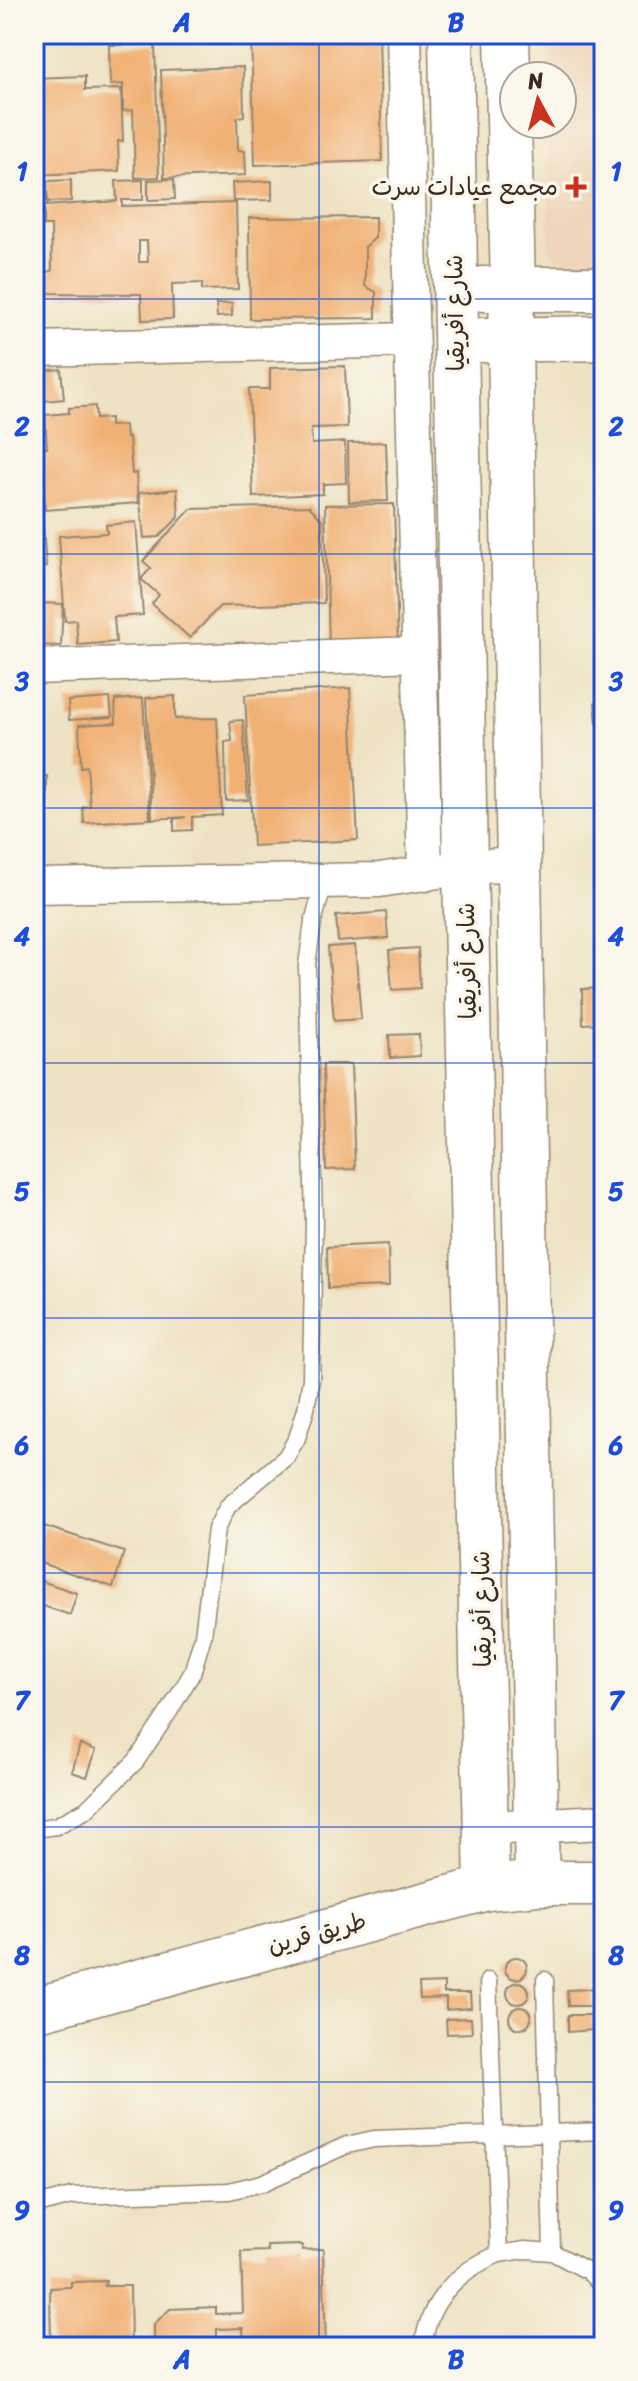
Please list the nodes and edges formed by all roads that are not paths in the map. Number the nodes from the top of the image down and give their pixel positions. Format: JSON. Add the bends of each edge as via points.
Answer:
{"nodes":[{"id":1,"x":404,"y":34,"type":"edge"},
{"id":2,"x":451,"y":34,"type":"edge"},
{"id":3,"x":507,"y":34,"type":"edge"},
{"id":4,"x":455,"y":289,"type":"junction"},
{"id":5,"x":513,"y":289,"type":"junction"},
{"id":6,"x":604,"y":289,"type":"edge"},
{"id":7,"x":604,"y":338,"type":"edge"},
{"id":8,"x":510,"y":339,"type":"junction"},
{"id":9,"x":411,"y":340,"type":"junction"},
{"id":10,"x":455,"y":341,"type":"junction"},
{"id":11,"x":34,"y":349,"type":"edge"},
{"id":12,"x":419,"y":654,"type":"junction"},
{"id":13,"x":34,"y":667,"type":"edge"},
{"id":14,"x":520,"y":864,"type":"junction"},
{"id":15,"x":445,"y":871,"type":"junction"},
{"id":16,"x":324,"y":883,"type":"junction"},
{"id":17,"x":34,"y":886,"type":"edge"},
{"id":18,"x":604,"y":1822,"type":"edge"},
{"id":19,"x":536,"y":1825,"type":"junction"},
{"id":20,"x":486,"y":1828,"type":"junction"},
{"id":21,"x":34,"y":1829,"type":"edge"},
{"id":22,"x":537,"y":1883,"type":"junction"},
{"id":23,"x":604,"y":1883,"type":"edge"},
{"id":24,"x":487,"y":1888,"type":"junction"},
{"id":25,"x":545,"y":1980,"type":"dead end"},
{"id":26,"x":488,"y":1981,"type":"dead end"},
{"id":27,"x":34,"y":2010,"type":"edge"},
{"id":28,"x":604,"y":2131,"type":"edge"},
{"id":29,"x":549,"y":2133,"type":"junction"},
{"id":30,"x":494,"y":2135,"type":"junction"},
{"id":31,"x":34,"y":2210,"type":"edge"},
{"id":32,"x":552,"y":2252,"type":"junction"},
{"id":33,"x":499,"y":2254,"type":"junction"},
{"id":34,"x":604,"y":2288,"type":"edge"},
{"id":35,"x":423,"y":2347,"type":"edge"}],
"edges":[{"from":1,"to":9,"type":"street"},
{"from":2,"to":4,"type":"street","name":"شارع أفريقيا"},
{"from":3,"to":5,"type":"street","name":"شارع أفريقيا"},
{"from":4,"to":5,"type":"street"},
{"from":4,"to":10,"type":"street","name":"شارع أفريقيا"},
{"from":5,"to":6,"type":"street"},
{"from":5,"to":8,"type":"street","name":"شارع أفريقيا"},
{"from":7,"to":8,"type":"street"},
{"from":8,"to":10,"type":"street"},
{"from":8,"to":14,"type":"street","name":"شارع أفريقيا"},
{"from":9,"to":11,"type":"street"},
{"from":9,"to":12,"type":"street"},
{"from":10,"to":15,"type":"street","name":"شارع أفريقيا"},
{"from":12,"to":13,"type":"street"},
{"from":12,"to":15,"type":"street"},
{"from":14,"to":15,"type":"street"},
{"from":14,"to":19,"type":"street","name":"شارع أفريقيا"},
{"from":15,"to":16,"type":"street"},
{"from":15,"to":20,"type":"street","name":"شارع أفريقيا"},
{"from":16,"to":17,"type":"street"},
{"from":16,"to":21,"type":"lane","via":[[307,965],[314,1220],[306,1409],[286,1457],[228,1506],[216,1529],[203,1636],[192,1673],[170,1710],[136,1761],[86,1810],[56,1826]]},
{"from":18,"to":19,"type":"street"},
{"from":19,"to":20,"type":"street"},
{"from":19,"to":22,"type":"street","name":"شارع أفريقيا"},
{"from":20,"to":24,"type":"street","name":"شارع أفريقيا"},
{"from":22,"to":23,"type":"street","name":"طريق قرين"},
{"from":22,"to":24,"type":"street","name":"طريق قرين"},
{"from":24,"to":27,"type":"street","name":"طريق قرين"},
{"from":25,"to":29,"type":"lane"},
{"from":26,"to":30,"type":"lane"},
{"from":28,"to":29,"type":"lane"},
{"from":29,"to":30,"type":"lane"},
{"from":29,"to":32,"type":"lane"},
{"from":30,"to":31,"type":"lane","via":[[374,2139],[229,2191],[72,2196]]},
{"from":30,"to":33,"type":"lane"},
{"from":32,"to":33,"type":"lane"},
{"from":32,"to":34,"type":"lane","via":[[588,2271]]},
{"from":33,"to":35,"type":"lane","via":[[477,2263],[437,2301]]}]}
